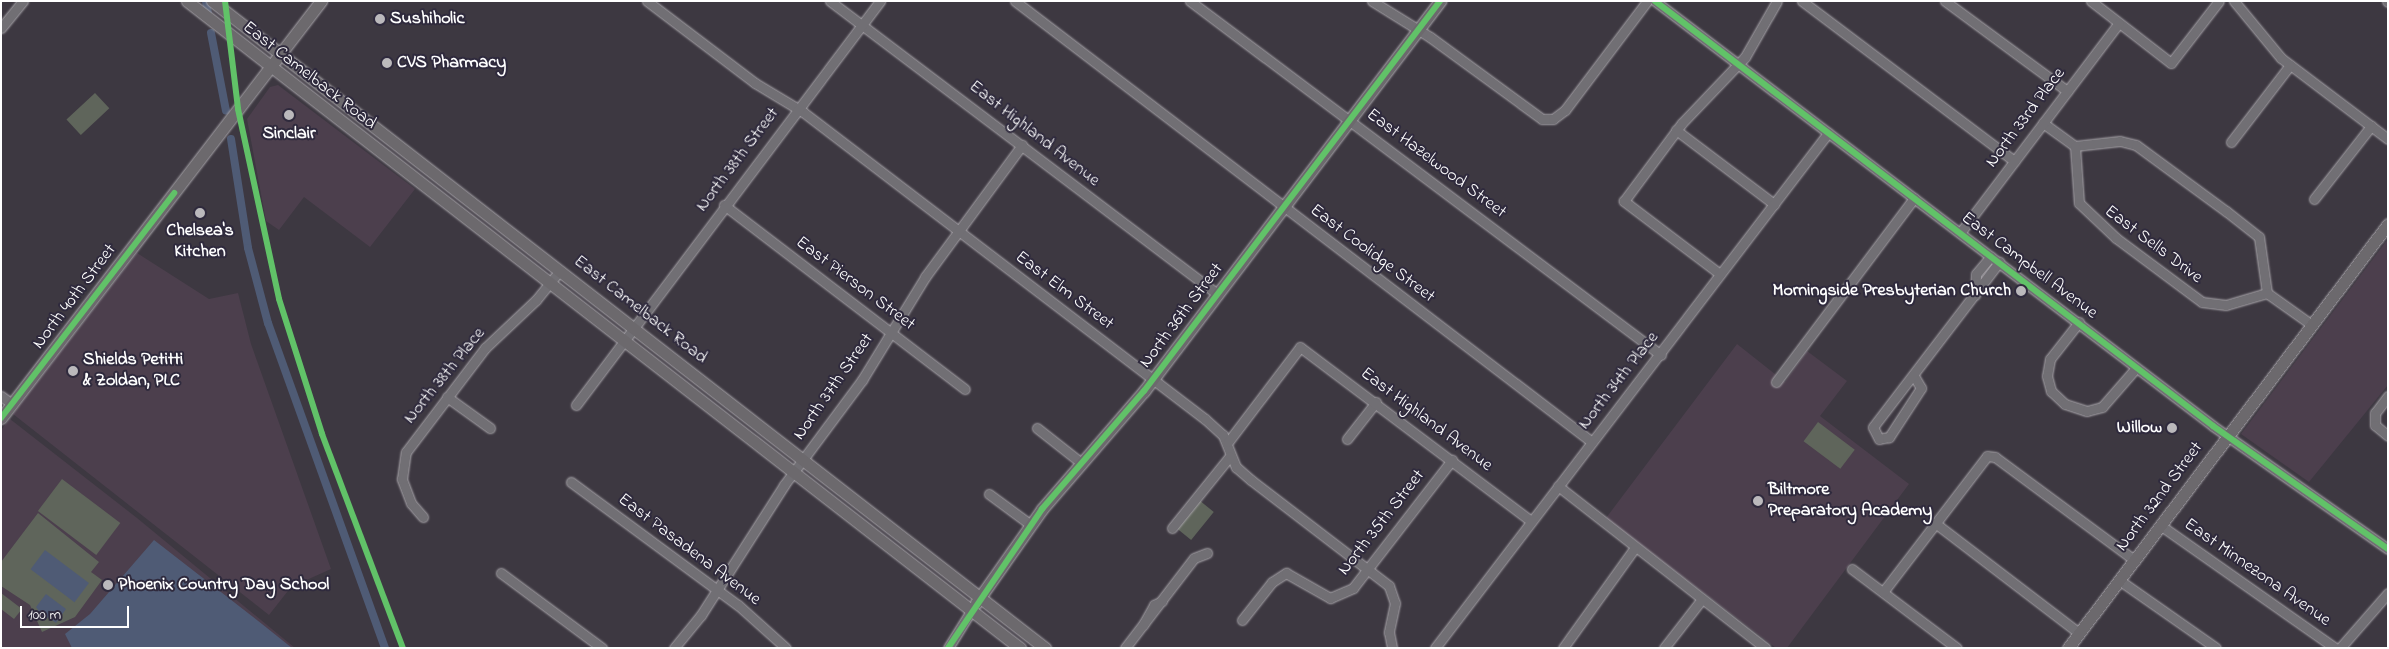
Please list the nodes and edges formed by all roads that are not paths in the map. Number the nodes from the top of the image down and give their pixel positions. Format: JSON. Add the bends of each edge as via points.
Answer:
{"nodes":[{"id":1,"x":187,"y":1,"type":"edge"},
{"id":2,"x":321,"y":1,"type":"edge"},
{"id":3,"x":647,"y":1,"type":"edge"},
{"id":4,"x":830,"y":1,"type":"edge"},
{"id":5,"x":880,"y":1,"type":"edge"},
{"id":6,"x":1015,"y":1,"type":"edge"},
{"id":7,"x":1190,"y":1,"type":"edge"},
{"id":8,"x":1372,"y":1,"type":"edge"},
{"id":9,"x":1440,"y":1,"type":"edge"},
{"id":10,"x":1647,"y":1,"type":"edge"},
{"id":11,"x":1655,"y":1,"type":"edge"},
{"id":12,"x":1777,"y":1,"type":"edge"},
{"id":13,"x":1802,"y":1,"type":"edge"},
{"id":14,"x":1945,"y":1,"type":"edge"},
{"id":15,"x":2091,"y":1,"type":"edge"},
{"id":16,"x":2219,"y":1,"type":"edge"},
{"id":17,"x":2234,"y":1,"type":"edge"},
{"id":18,"x":214,"y":2,"type":"edge"},
{"id":19,"x":17,"y":3,"type":"edge"},
{"id":20,"x":2119,"y":23,"type":"junction"},
{"id":21,"x":862,"y":24,"type":"junction"},
{"id":22,"x":1,"y":28,"type":"edge"},
{"id":23,"x":1417,"y":30,"type":"junction"},
{"id":24,"x":279,"y":56,"type":"junction"},
{"id":25,"x":1738,"y":65,"type":"junction"},
{"id":26,"x":2290,"y":66,"type":"junction"},
{"id":27,"x":270,"y":69,"type":"junction"},
{"id":28,"x":2067,"y":91,"type":"junction"},
{"id":29,"x":798,"y":108,"type":"junction"},
{"id":30,"x":1349,"y":120,"type":"junction"},
{"id":31,"x":2043,"y":123,"type":"junction"},
{"id":32,"x":2370,"y":126,"type":"junction"},
{"id":33,"x":1676,"y":130,"type":"junction"},
{"id":34,"x":1828,"y":133,"type":"junction"},
{"id":35,"x":2388,"y":139,"type":"edge"},
{"id":36,"x":2232,"y":142,"type":"dead end"},
{"id":37,"x":1022,"y":146,"type":"junction"},
{"id":38,"x":2075,"y":146,"type":"junction"},
{"id":39,"x":2014,"y":161,"type":"junction"},
{"id":40,"x":442,"y":180,"type":"junction"},
{"id":41,"x":431,"y":192,"type":"junction"},
{"id":42,"x":1914,"y":198,"type":"junction"},
{"id":43,"x":2314,"y":199,"type":"dead end"},
{"id":44,"x":1774,"y":204,"type":"junction"},
{"id":45,"x":724,"y":205,"type":"junction"},
{"id":46,"x":1284,"y":207,"type":"junction"},
{"id":47,"x":2388,"y":224,"type":"edge"},
{"id":48,"x":959,"y":231,"type":"junction"},
{"id":49,"x":1960,"y":232,"type":"junction"},
{"id":50,"x":1991,"y":256,"type":"junction"},
{"id":51,"x":1999,"y":262,"type":"junction"},
{"id":52,"x":560,"y":270,"type":"junction"},
{"id":53,"x":1720,"y":274,"type":"junction"},
{"id":54,"x":1979,"y":282,"type":"junction"},
{"id":55,"x":550,"y":284,"type":"junction"},
{"id":56,"x":2267,"y":293,"type":"junction"},
{"id":57,"x":1217,"y":294,"type":"junction"},
{"id":58,"x":2079,"y":322,"type":"junction"},
{"id":59,"x":2312,"y":325,"type":"junction"},
{"id":60,"x":634,"y":326,"type":"junction"},
{"id":61,"x":892,"y":332,"type":"junction"},
{"id":62,"x":624,"y":341,"type":"junction"},
{"id":63,"x":1661,"y":355,"type":"junction"},
{"id":64,"x":2136,"y":368,"type":"junction"},
{"id":65,"x":1914,"y":376,"type":"junction"},
{"id":66,"x":1153,"y":379,"type":"junction"},
{"id":67,"x":1776,"y":382,"type":"dead end"},
{"id":68,"x":965,"y":389,"type":"dead end"},
{"id":69,"x":1,"y":396,"type":"edge"},
{"id":70,"x":2388,"y":396,"type":"edge"},
{"id":71,"x":447,"y":397,"type":"junction"},
{"id":72,"x":1376,"y":402,"type":"junction"},
{"id":73,"x":12,"y":404,"type":"junction"},
{"id":74,"x":576,"y":406,"type":"dead end"},
{"id":75,"x":1,"y":418,"type":"edge"},
{"id":76,"x":490,"y":428,"type":"dead end"},
{"id":77,"x":1038,"y":428,"type":"dead end"},
{"id":78,"x":2388,"y":436,"type":"edge"},
{"id":79,"x":2227,"y":437,"type":"junction"},
{"id":80,"x":1347,"y":440,"type":"dead end"},
{"id":81,"x":1228,"y":442,"type":"junction"},
{"id":82,"x":1592,"y":442,"type":"junction"},
{"id":83,"x":1230,"y":456,"type":"junction"},
{"id":84,"x":804,"y":459,"type":"junction"},
{"id":85,"x":1452,"y":460,"type":"junction"},
{"id":86,"x":1080,"y":462,"type":"junction"},
{"id":87,"x":793,"y":473,"type":"junction"},
{"id":88,"x":571,"y":482,"type":"dead end"},
{"id":89,"x":1558,"y":486,"type":"junction"},
{"id":90,"x":989,"y":494,"type":"dead end"},
{"id":91,"x":423,"y":517,"type":"dead end"},
{"id":92,"x":1531,"y":521,"type":"junction"},
{"id":93,"x":1031,"y":524,"type":"junction"},
{"id":94,"x":1935,"y":524,"type":"junction"},
{"id":95,"x":2160,"y":525,"type":"junction"},
{"id":96,"x":1172,"y":528,"type":"dead end"},
{"id":97,"x":1634,"y":549,"type":"junction"},
{"id":98,"x":2388,"y":549,"type":"edge"},
{"id":99,"x":1207,"y":553,"type":"dead end"},
{"id":100,"x":2134,"y":560,"type":"junction"},
{"id":101,"x":1370,"y":569,"type":"junction"},
{"id":102,"x":1852,"y":569,"type":"dead end"},
{"id":103,"x":501,"y":572,"type":"dead end"},
{"id":104,"x":2119,"y":580,"type":"junction"},
{"id":105,"x":716,"y":590,"type":"junction"},
{"id":106,"x":1883,"y":592,"type":"junction"},
{"id":107,"x":2388,"y":593,"type":"edge"},
{"id":108,"x":980,"y":597,"type":"junction"},
{"id":109,"x":1702,"y":599,"type":"junction"},
{"id":110,"x":972,"y":611,"type":"junction"},
{"id":111,"x":1242,"y":620,"type":"dead end"},
{"id":112,"x":2079,"y":633,"type":"junction"},
{"id":113,"x":1007,"y":644,"type":"edge"},
{"id":114,"x":602,"y":648,"type":"edge"},
{"id":115,"x":674,"y":648,"type":"edge"},
{"id":116,"x":786,"y":648,"type":"edge"},
{"id":117,"x":948,"y":648,"type":"edge"},
{"id":118,"x":1020,"y":648,"type":"edge"},
{"id":119,"x":1046,"y":648,"type":"edge"},
{"id":120,"x":1125,"y":648,"type":"edge"},
{"id":121,"x":1392,"y":648,"type":"edge"},
{"id":122,"x":1435,"y":648,"type":"edge"},
{"id":123,"x":1563,"y":648,"type":"edge"},
{"id":124,"x":1664,"y":648,"type":"edge"},
{"id":125,"x":1766,"y":648,"type":"edge"},
{"id":126,"x":1957,"y":648,"type":"edge"},
{"id":127,"x":2068,"y":648,"type":"edge"},
{"id":128,"x":2216,"y":648,"type":"edge"},
{"id":129,"x":2335,"y":648,"type":"edge"},
{"id":130,"x":2340,"y":648,"type":"edge"}],
"edges":[{"from":1,"to":27,"type":"main road","name":"East Camelback Road"},
{"from":2,"to":24,"type":"main road","name":"North 40th Street"},
{"from":3,"to":29,"type":"street","name":"East Elm Street","via":[[755,83]]},
{"from":4,"to":21,"type":"street","name":"East Highland Avenue"},
{"from":5,"to":21,"type":"street","name":"North 38th Street"},
{"from":6,"to":46,"type":"street","name":"East Coolidge Street"},
{"from":7,"to":30,"type":"street","name":"East Hazelwood Street"},
{"from":8,"to":23,"type":"street"},
{"from":9,"to":23,"type":"main road","name":"North 36th Street"},
{"from":10,"to":23,"type":"street","via":[[1565,110],[1553,119],[1530,114]]},
{"from":11,"to":25,"type":"street","name":"East Campbell Avenue"},
{"from":12,"to":25,"type":"street"},
{"from":13,"to":39,"type":"street"},
{"from":14,"to":28,"type":"street"},
{"from":15,"to":20,"type":"street"},
{"from":16,"to":20,"type":"street","via":[[2171,63]]},
{"from":17,"to":26,"type":"street"},
{"from":18,"to":24,"type":"main road","name":"East Camelback Road"},
{"from":19,"to":22,"type":"street"},
{"from":20,"to":28,"type":"street","name":"North 33rd Place"},
{"from":21,"to":29,"type":"street","name":"North 38th Street"},
{"from":21,"to":37,"type":"street","name":"East Highland Avenue"},
{"from":23,"to":30,"type":"main road","name":"North 36th Street"},
{"from":24,"to":27,"type":"main road","name":"North 40th Street"},
{"from":24,"to":40,"type":"main road","name":"East Camelback Road"},
{"from":25,"to":33,"type":"street"},
{"from":25,"to":34,"type":"street","name":"East Campbell Avenue"},
{"from":26,"to":32,"type":"street"},
{"from":26,"to":36,"type":"street"},
{"from":27,"to":41,"type":"main road","name":"East Camelback Road"},
{"from":27,"to":73,"type":"main road","name":"North 40th Street"},
{"from":28,"to":31,"type":"street","name":"North 33rd Place"},
{"from":29,"to":45,"type":"street","name":"North 38th Street"},
{"from":29,"to":48,"type":"street","name":"East Elm Street"},
{"from":30,"to":46,"type":"main road","name":"North 36th Street"},
{"from":30,"to":63,"type":"street","name":"East Hazelwood Street"},
{"from":31,"to":38,"type":"street"},
{"from":31,"to":39,"type":"street","name":"North 33rd Place"},
{"from":32,"to":35,"type":"street"},
{"from":32,"to":43,"type":"street"},
{"from":33,"to":44,"type":"street"},
{"from":33,"to":53,"type":"street","via":[[1624,201]]},
{"from":34,"to":42,"type":"street","name":"East Campbell Avenue"},
{"from":34,"to":44,"type":"street","name":"North 34th Place"},
{"from":37,"to":48,"type":"street","name":"North 37th Street"},
{"from":37,"to":57,"type":"street","name":"East Highland Avenue"},
{"from":38,"to":56,"type":"street","via":[[2120,141],[2136,145],[2226,211],[2259,237]]},
{"from":38,"to":56,"type":"street","name":"East Sells Drive","via":[[2080,203],[2116,238],[2202,302],[2226,305]]},
{"from":39,"to":49,"type":"street","name":"North 33rd Place"},
{"from":40,"to":41,"type":"main road"},
{"from":40,"to":52,"type":"main road","name":"East Camelback Road"},
{"from":41,"to":55,"type":"main road","name":"East Camelback Road"},
{"from":42,"to":49,"type":"street","name":"East Campbell Avenue"},
{"from":42,"to":67,"type":"street"},
{"from":44,"to":53,"type":"street","name":"North 34th Place"},
{"from":45,"to":60,"type":"street","name":"North 38th Street"},
{"from":45,"to":61,"type":"street","name":"East Pierson Street"},
{"from":46,"to":57,"type":"main road","name":"North 36th Street"},
{"from":46,"to":82,"type":"street","name":"East Coolidge Street"},
{"from":47,"to":59,"type":"main road","name":"North 32nd Street"},
{"from":48,"to":61,"type":"street","name":"North 37th Street"},
{"from":48,"to":66,"type":"street","name":"East Elm Street"},
{"from":49,"to":50,"type":"street","name":"East Campbell Avenue"},
{"from":50,"to":51,"type":"street","name":"East Campbell Avenue"},
{"from":50,"to":54,"type":"street"},
{"from":51,"to":54,"type":"street"},
{"from":51,"to":58,"type":"street","name":"East Campbell Avenue"},
{"from":52,"to":55,"type":"street","name":"North 38th Place"},
{"from":52,"to":60,"type":"main road","name":"East Camelback Road"},
{"from":53,"to":63,"type":"street","name":"North 34th Place"},
{"from":54,"to":65,"type":"street","via":[[1975,295]]},
{"from":55,"to":62,"type":"main road","name":"East Camelback Road"},
{"from":55,"to":71,"type":"street","name":"North 38th Place","via":[[485,348]]},
{"from":56,"to":59,"type":"street"},
{"from":57,"to":66,"type":"main road","name":"North 36th Street"},
{"from":58,"to":64,"type":"street","name":"East Campbell Avenue"},
{"from":58,"to":64,"type":"street","via":[[2050,359],[2047,376],[2051,391],[2065,404],[2087,411],[2102,407]]},
{"from":59,"to":79,"type":"main road","name":"North 32nd Street"},
{"from":60,"to":62,"type":"street","name":"North 38th Street"},
{"from":60,"to":84,"type":"main road","name":"East Camelback Road"},
{"from":61,"to":68,"type":"street","name":"East Pierson Street"},
{"from":61,"to":84,"type":"street","name":"North 37th Street"},
{"from":62,"to":74,"type":"street","name":"East Camelback Road"},
{"from":62,"to":87,"type":"main road","name":"East Camelback Road"},
{"from":63,"to":82,"type":"street","name":"North 34th Place"},
{"from":64,"to":79,"type":"street","name":"East Campbell Avenue"},
{"from":65,"to":65,"type":"street","via":[[1873,427],[1879,439],[1889,437],[1921,388]]},
{"from":66,"to":81,"type":"street","name":"East Elm Street"},
{"from":66,"to":86,"type":"main road","name":"North 36th Street"},
{"from":69,"to":73,"type":"street"},
{"from":70,"to":78,"type":"street","via":[[2375,413],[2375,425]]},
{"from":71,"to":76,"type":"street"},
{"from":71,"to":91,"type":"street","name":"North 38th Place","via":[[409,447],[403,462],[406,490]]},
{"from":72,"to":80,"type":"street"},
{"from":72,"to":81,"type":"street","name":"East Highland Avenue","via":[[1300,347]]},
{"from":72,"to":85,"type":"street","name":"East Highland Avenue"},
{"from":73,"to":75,"type":"main road","name":"North 40th Street"},
{"from":77,"to":86,"type":"street"},
{"from":79,"to":95,"type":"main road","name":"North 32nd Street"},
{"from":79,"to":98,"type":"street","name":"East Campbell Avenue"},
{"from":81,"to":83,"type":"street"},
{"from":82,"to":89,"type":"street","name":"North 34th Place"},
{"from":83,"to":96,"type":"street"},
{"from":83,"to":101,"type":"street","via":[[1251,480]]},
{"from":84,"to":87,"type":"street","name":"North 37th Street"},
{"from":84,"to":108,"type":"main road","name":"East Camelback Road"},
{"from":85,"to":92,"type":"street","name":"East Highland Avenue"},
{"from":85,"to":101,"type":"street","name":"North 35th Street"},
{"from":86,"to":93,"type":"main road","name":"North 36th Street"},
{"from":87,"to":105,"type":"street","name":"North 37th Street"},
{"from":87,"to":110,"type":"main road","name":"East Camelback Road"},
{"from":88,"to":105,"type":"street","name":"East Pasadena Avenue"},
{"from":89,"to":92,"type":"street","name":"North 34th Place"},
{"from":89,"to":97,"type":"street"},
{"from":90,"to":93,"type":"street"},
{"from":92,"to":122,"type":"street","name":"North 34th Place"},
{"from":93,"to":108,"type":"main road","name":"North 36th Street"},
{"from":94,"to":100,"type":"street","via":[[1987,456],[1995,457]]},
{"from":94,"to":106,"type":"street"},
{"from":94,"to":112,"type":"street"},
{"from":95,"to":100,"type":"main road","name":"North 32nd Street"},
{"from":95,"to":129,"type":"street","name":"East Minnezona Avenue"},
{"from":97,"to":109,"type":"street"},
{"from":97,"to":123,"type":"street"},
{"from":99,"to":120,"type":"street","via":[[1194,558],[1162,601],[1146,614],[1142,626]]},
{"from":100,"to":104,"type":"main road","name":"North 32nd Street"},
{"from":101,"to":111,"type":"street","name":"North 35th Street","via":[[1353,588],[1330,598],[1318,596],[1293,575],[1279,575]]},
{"from":101,"to":121,"type":"street","via":[[1393,594]]},
{"from":102,"to":106,"type":"street"},
{"from":103,"to":114,"type":"street"},
{"from":104,"to":112,"type":"main road","name":"North 32nd Street"},
{"from":104,"to":128,"type":"street"},
{"from":105,"to":115,"type":"street","name":"North 37th Street"},
{"from":105,"to":116,"type":"street","name":"East Pasadena Avenue"},
{"from":106,"to":126,"type":"street"},
{"from":107,"to":130,"type":"street"},
{"from":108,"to":110,"type":"main road","name":"North 36th Street"},
{"from":108,"to":119,"type":"main road","name":"East Camelback Road"},
{"from":109,"to":124,"type":"street"},
{"from":109,"to":125,"type":"street"},
{"from":110,"to":113,"type":"main road","name":"East Camelback Road"},
{"from":110,"to":117,"type":"street","name":"North 36th Street"},
{"from":112,"to":127,"type":"main road","name":"North 32nd Street"},
{"from":113,"to":118,"type":"main road","name":"East Camelback Road"}]}
